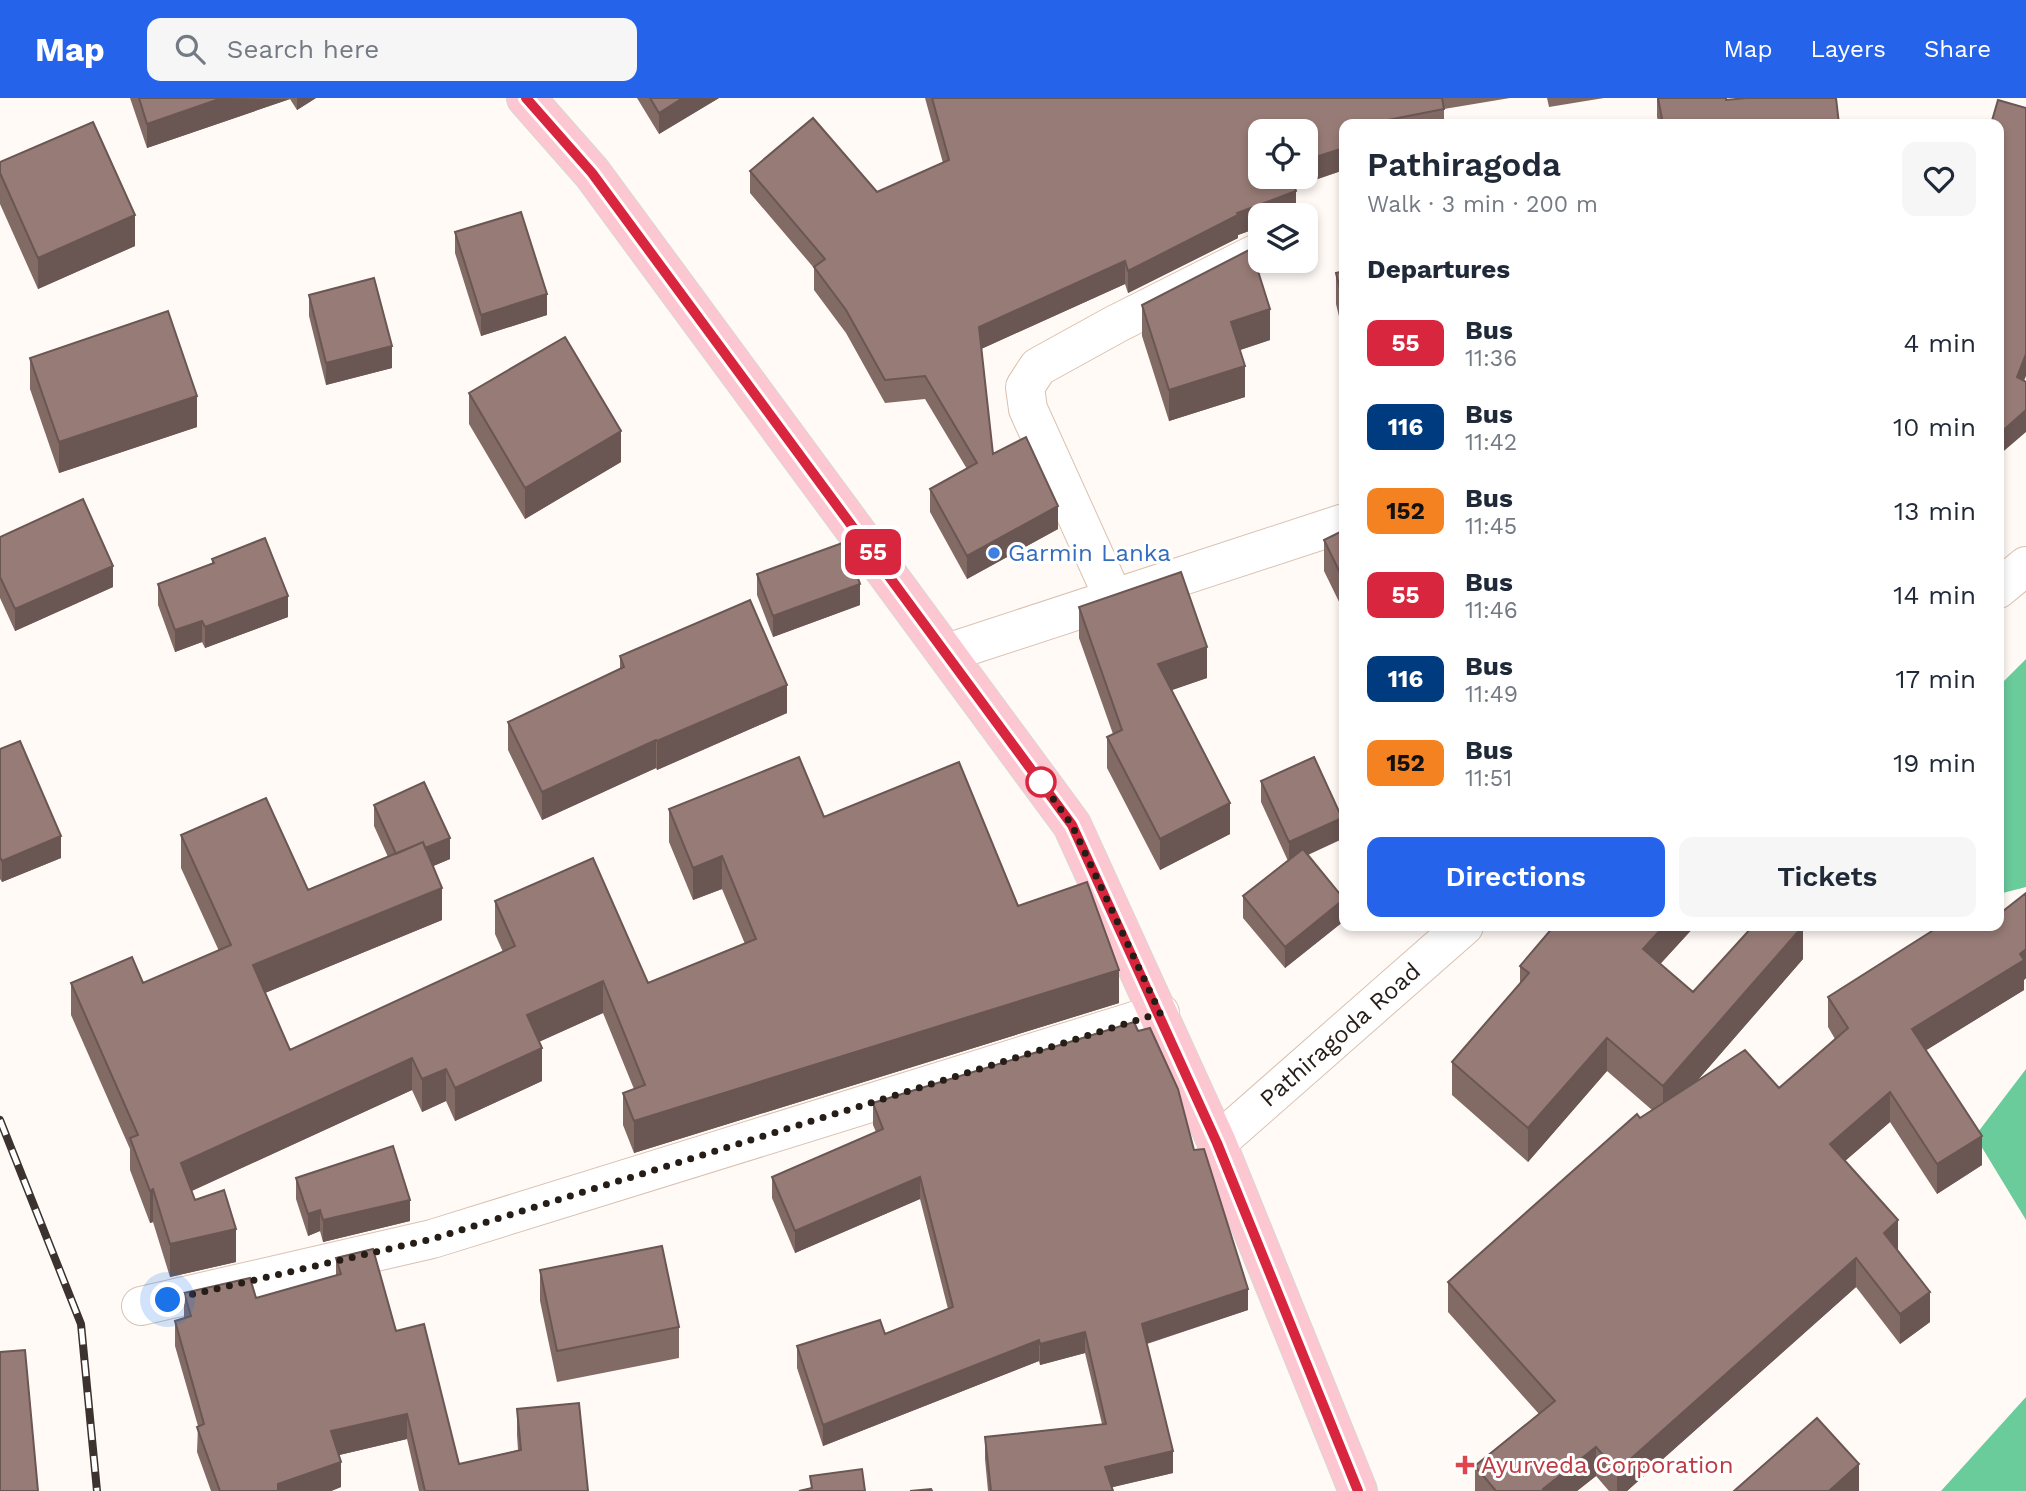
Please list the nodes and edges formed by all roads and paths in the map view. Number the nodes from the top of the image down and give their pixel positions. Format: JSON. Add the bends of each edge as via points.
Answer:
{"nodes":[{"id":1,"x":526,"y":98,"type":"edge"},
{"id":2,"x":1248,"y":258,"type":"edge"},
{"id":3,"x":1339,"y":525,"type":"edge"},
{"id":4,"x":2026,"y":566,"type":"edge"},
{"id":5,"x":2004,"y":584,"type":"edge"},
{"id":6,"x":1114,"y":599,"type":"junction"},
{"id":7,"x":947,"y":653,"type":"junction"},
{"id":8,"x":1458,"y":931,"type":"edge"},
{"id":9,"x":1160,"y":1013,"type":"junction"},
{"id":10,"x":1217,"y":1143,"type":"junction"},
{"id":11,"x":141,"y":1306,"type":"dead end"},
{"id":12,"x":1358,"y":1491,"type":"edge"}],
"edges":[{"from":1,"to":7,"type":"main road","via":[[592,173]]},
{"from":2,"to":6,"type":"street","via":[[1038,367],[1025,387],[1028,409]]},
{"from":3,"to":6,"type":"street"},
{"from":4,"to":5,"type":"street"},
{"from":6,"to":7,"type":"street"},
{"from":7,"to":9,"type":"main road","via":[[1072,825]]},
{"from":8,"to":10,"type":"street","name":"Pathiragoda Road"},
{"from":9,"to":10,"type":"main road"},
{"from":9,"to":11,"type":"street","via":[[432,1239]]},
{"from":10,"to":12,"type":"main road"}]}
